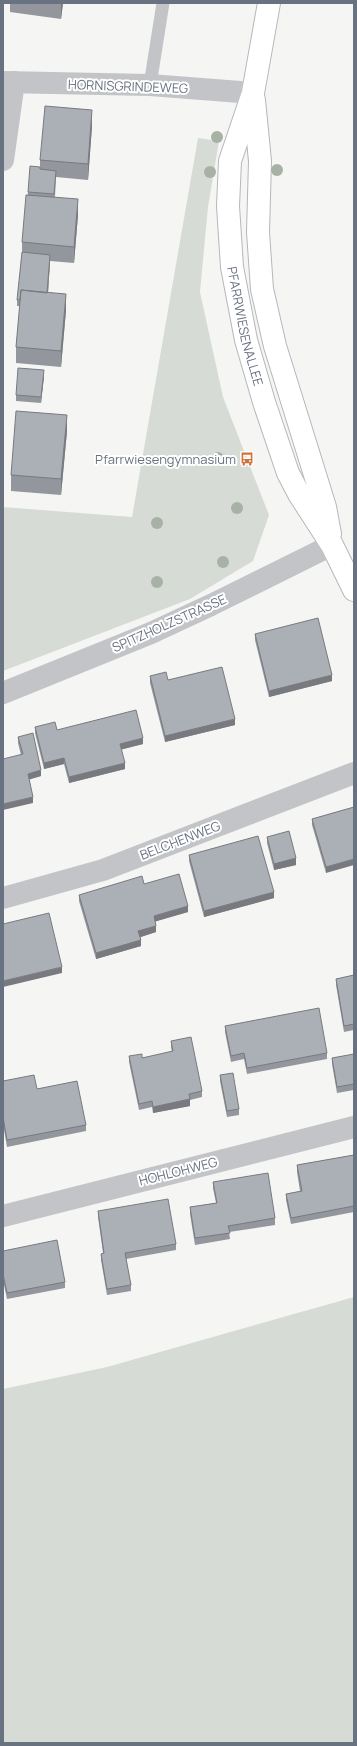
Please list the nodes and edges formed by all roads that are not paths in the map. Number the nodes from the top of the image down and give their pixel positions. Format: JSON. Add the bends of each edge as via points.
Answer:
{"nodes":[{"id":1,"x":163,"y":3,"type":"edge"},
{"id":2,"x":269,"y":3,"type":"edge"},
{"id":3,"x":9,"y":82,"type":"edge"},
{"id":4,"x":150,"y":85,"type":"junction"},
{"id":5,"x":253,"y":93,"type":"junction"},
{"id":6,"x":3,"y":160,"type":"edge"},
{"id":7,"x":332,"y":545,"type":"junction"},
{"id":8,"x":352,"y":579,"type":"edge"},
{"id":9,"x":3,"y":693,"type":"edge"},
{"id":10,"x":354,"y":773,"type":"edge"},
{"id":11,"x":3,"y":898,"type":"edge"},
{"id":12,"x":354,"y":1127,"type":"edge"},
{"id":13,"x":3,"y":1216,"type":"edge"}],
"edges":[{"from":1,"to":4,"type":"lane"},
{"from":2,"to":5,"type":"main road","name":"PFARRWIESENALLEE"},
{"from":3,"to":4,"type":"street","name":"HORNISGRINDEWEG"},
{"from":3,"to":6,"type":"street"},
{"from":4,"to":5,"type":"street","name":"HORNISGRINDEWEG"},
{"from":5,"to":7,"type":"main road","name":"PFARRWIESENALLEE","via":[[260,161],[258,232],[262,290],[275,346],[325,507]]},
{"from":5,"to":7,"type":"main road","name":"PFARRWIESENALLEE","via":[[230,161],[228,206],[232,267],[246,340],[286,466],[299,494]]},
{"from":7,"to":8,"type":"main road","name":"PFARRWIESENALLEE"},
{"from":7,"to":9,"type":"street","name":"SPITZHOLZSTRASSE","via":[[158,630]]},
{"from":10,"to":11,"type":"street","name":"BELCHENWEG","via":[[103,870]]},
{"from":12,"to":13,"type":"street","name":"HOHLOHWEG"}]}
